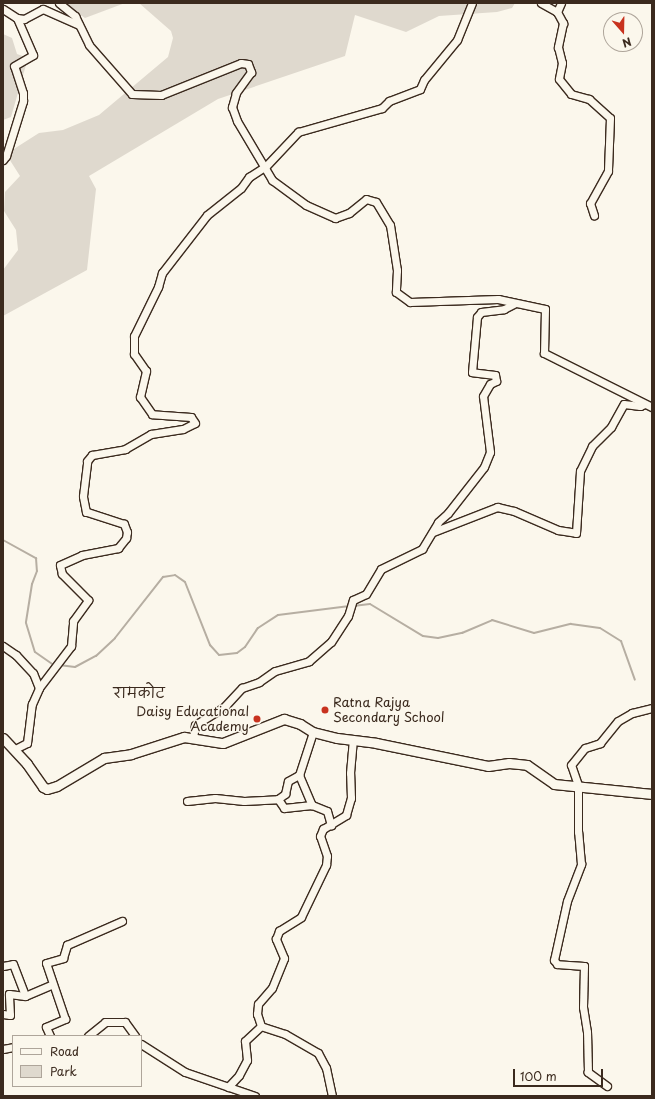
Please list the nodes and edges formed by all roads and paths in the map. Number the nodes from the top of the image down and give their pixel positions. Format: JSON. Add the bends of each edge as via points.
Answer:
{"nodes":[{"id":1,"x":59,"y":3,"type":"edge"},
{"id":2,"x":472,"y":3,"type":"edge"},
{"id":3,"x":541,"y":3,"type":"edge"},
{"id":4,"x":560,"y":3,"type":"edge"},
{"id":5,"x":3,"y":9,"type":"edge"},
{"id":6,"x":557,"y":12,"type":"junction"},
{"id":7,"x":16,"y":18,"type":"junction"},
{"id":8,"x":81,"y":26,"type":"junction"},
{"id":9,"x":3,"y":160,"type":"edge"},
{"id":10,"x":266,"y":166,"type":"junction"},
{"id":11,"x":594,"y":215,"type":"dead end"},
{"id":12,"x":514,"y":304,"type":"junction"},
{"id":13,"x":649,"y":405,"type":"edge"},
{"id":14,"x":433,"y":532,"type":"junction"},
{"id":15,"x":3,"y":646,"type":"edge"},
{"id":16,"x":39,"y":688,"type":"junction"},
{"id":17,"x":652,"y":708,"type":"edge"},
{"id":18,"x":313,"y":732,"type":"junction"},
{"id":19,"x":3,"y":738,"type":"edge"},
{"id":20,"x":193,"y":738,"type":"junction"},
{"id":21,"x":353,"y":740,"type":"junction"},
{"id":22,"x":15,"y":749,"type":"junction"},
{"id":23,"x":300,"y":775,"type":"junction"},
{"id":24,"x":578,"y":785,"type":"junction"},
{"id":25,"x":652,"y":794,"type":"edge"},
{"id":26,"x":278,"y":799,"type":"junction"},
{"id":27,"x":187,"y":800,"type":"dead end"},
{"id":28,"x":312,"y":805,"type":"junction"},
{"id":29,"x":331,"y":825,"type":"junction"},
{"id":30,"x":122,"y":921,"type":"dead end"},
{"id":31,"x":3,"y":966,"type":"edge"},
{"id":32,"x":53,"y":984,"type":"junction"},
{"id":33,"x":25,"y":996,"type":"junction"},
{"id":34,"x":3,"y":1014,"type":"edge"},
{"id":35,"x":261,"y":1026,"type":"junction"},
{"id":36,"x":50,"y":1035,"type":"edge"},
{"id":37,"x":89,"y":1035,"type":"edge"},
{"id":38,"x":134,"y":1035,"type":"edge"},
{"id":39,"x":142,"y":1045,"type":"edge"},
{"id":40,"x":607,"y":1086,"type":"dead end"},
{"id":41,"x":228,"y":1087,"type":"junction"},
{"id":42,"x":255,"y":1096,"type":"edge"},
{"id":43,"x":332,"y":1096,"type":"edge"}],
"edges":[{"from":1,"to":8,"type":"street","via":[[75,16]]},
{"from":2,"to":10,"type":"street","via":[[457,40],[424,80],[420,89],[389,101],[382,108],[298,132]]},
{"from":3,"to":6,"type":"street"},
{"from":4,"to":6,"type":"street"},
{"from":5,"to":7,"type":"street"},
{"from":6,"to":11,"type":"street","via":[[563,23],[558,47],[562,63],[560,79],[571,94],[589,99],[610,118],[608,171],[590,203]]},
{"from":7,"to":8,"type":"street","via":[[27,18],[43,9]]},
{"from":7,"to":9,"type":"street","via":[[33,56],[14,66],[23,101]]},
{"from":8,"to":10,"type":"street","via":[[89,45],[132,94],[161,95],[241,63],[248,64],[251,72],[236,93],[232,107],[237,121]]},
{"from":10,"to":12,"type":"street","via":[[272,180],[306,205],[335,218],[349,213],[366,199],[376,202],[390,225],[397,270],[396,292],[410,302],[498,299]]},
{"from":10,"to":16,"type":"street","via":[[249,177],[241,188],[207,215],[181,246],[162,273],[158,287],[136,328],[132,347],[146,371],[140,392],[141,402],[152,414],[192,416],[195,422],[183,429],[151,434],[125,449],[92,455],[87,461],[83,496],[86,512],[119,521],[124,524],[127,532],[118,548],[82,555],[60,565],[62,574],[88,600],[73,621],[71,646]]},
{"from":12,"to":13,"type":"street","via":[[545,309],[544,353]]},
{"from":12,"to":14,"type":"street","via":[[504,309],[481,312],[477,317],[472,372],[495,375],[496,381],[490,384],[483,396],[490,452],[484,467],[438,522]]},
{"from":13,"to":14,"type":"street","via":[[624,404],[611,427],[592,446],[580,471],[576,533],[558,530],[514,511],[497,507]]},
{"from":14,"to":20,"type":"street","via":[[422,549],[380,569],[366,594],[353,600],[348,616],[331,642],[309,661],[275,671],[259,682],[242,688],[225,706],[196,725]]},
{"from":15,"to":16,"type":"street","via":[[16,655],[33,673]]},
{"from":16,"to":22,"type":"street","via":[[32,704],[27,743]]},
{"from":17,"to":24,"type":"street","via":[[632,713],[618,721],[600,743],[585,748],[577,755],[571,765]]},
{"from":18,"to":20,"type":"main road","via":[[284,718],[223,743]]},
{"from":18,"to":21,"type":"main road"},
{"from":18,"to":23,"type":"street"},
{"from":19,"to":22,"type":"main road"},
{"from":20,"to":22,"type":"main road","via":[[174,738],[131,754],[104,758],[61,784],[47,788],[43,787]]},
{"from":21,"to":24,"type":"main road","via":[[488,766],[509,763],[527,765],[554,784]]},
{"from":21,"to":29,"type":"street","via":[[351,798],[346,815]]},
{"from":23,"to":26,"type":"street","via":[[288,781],[285,794]]},
{"from":23,"to":28,"type":"street"},
{"from":24,"to":25,"type":"main road"},
{"from":24,"to":40,"type":"street","via":[[581,864],[567,901],[554,960],[557,964],[584,966],[583,1006],[587,1032],[588,1072]]},
{"from":26,"to":27,"type":"street"},
{"from":26,"to":28,"type":"street","via":[[284,808]]},
{"from":28,"to":29,"type":"street","via":[[328,811]]},
{"from":29,"to":35,"type":"street","via":[[323,829],[320,836],[327,856],[310,903],[301,917],[278,931],[276,939],[284,958],[272,988],[258,1004],[257,1014]]},
{"from":30,"to":32,"type":"street","via":[[67,945],[62,958],[46,964]]},
{"from":31,"to":33,"type":"street","via":[[13,964]]},
{"from":32,"to":33,"type":"street"},
{"from":32,"to":36,"type":"street","via":[[65,1019],[46,1027]]},
{"from":33,"to":34,"type":"street","via":[[9,994],[10,1015]]},
{"from":35,"to":41,"type":"street","via":[[245,1041],[247,1060],[239,1075]]},
{"from":35,"to":43,"type":"street","via":[[285,1034],[318,1053],[326,1068]]},
{"from":37,"to":38,"type":"street","via":[[105,1022],[125,1022]]},
{"from":39,"to":41,"type":"street","via":[[185,1072]]},
{"from":41,"to":42,"type":"street"}]}
